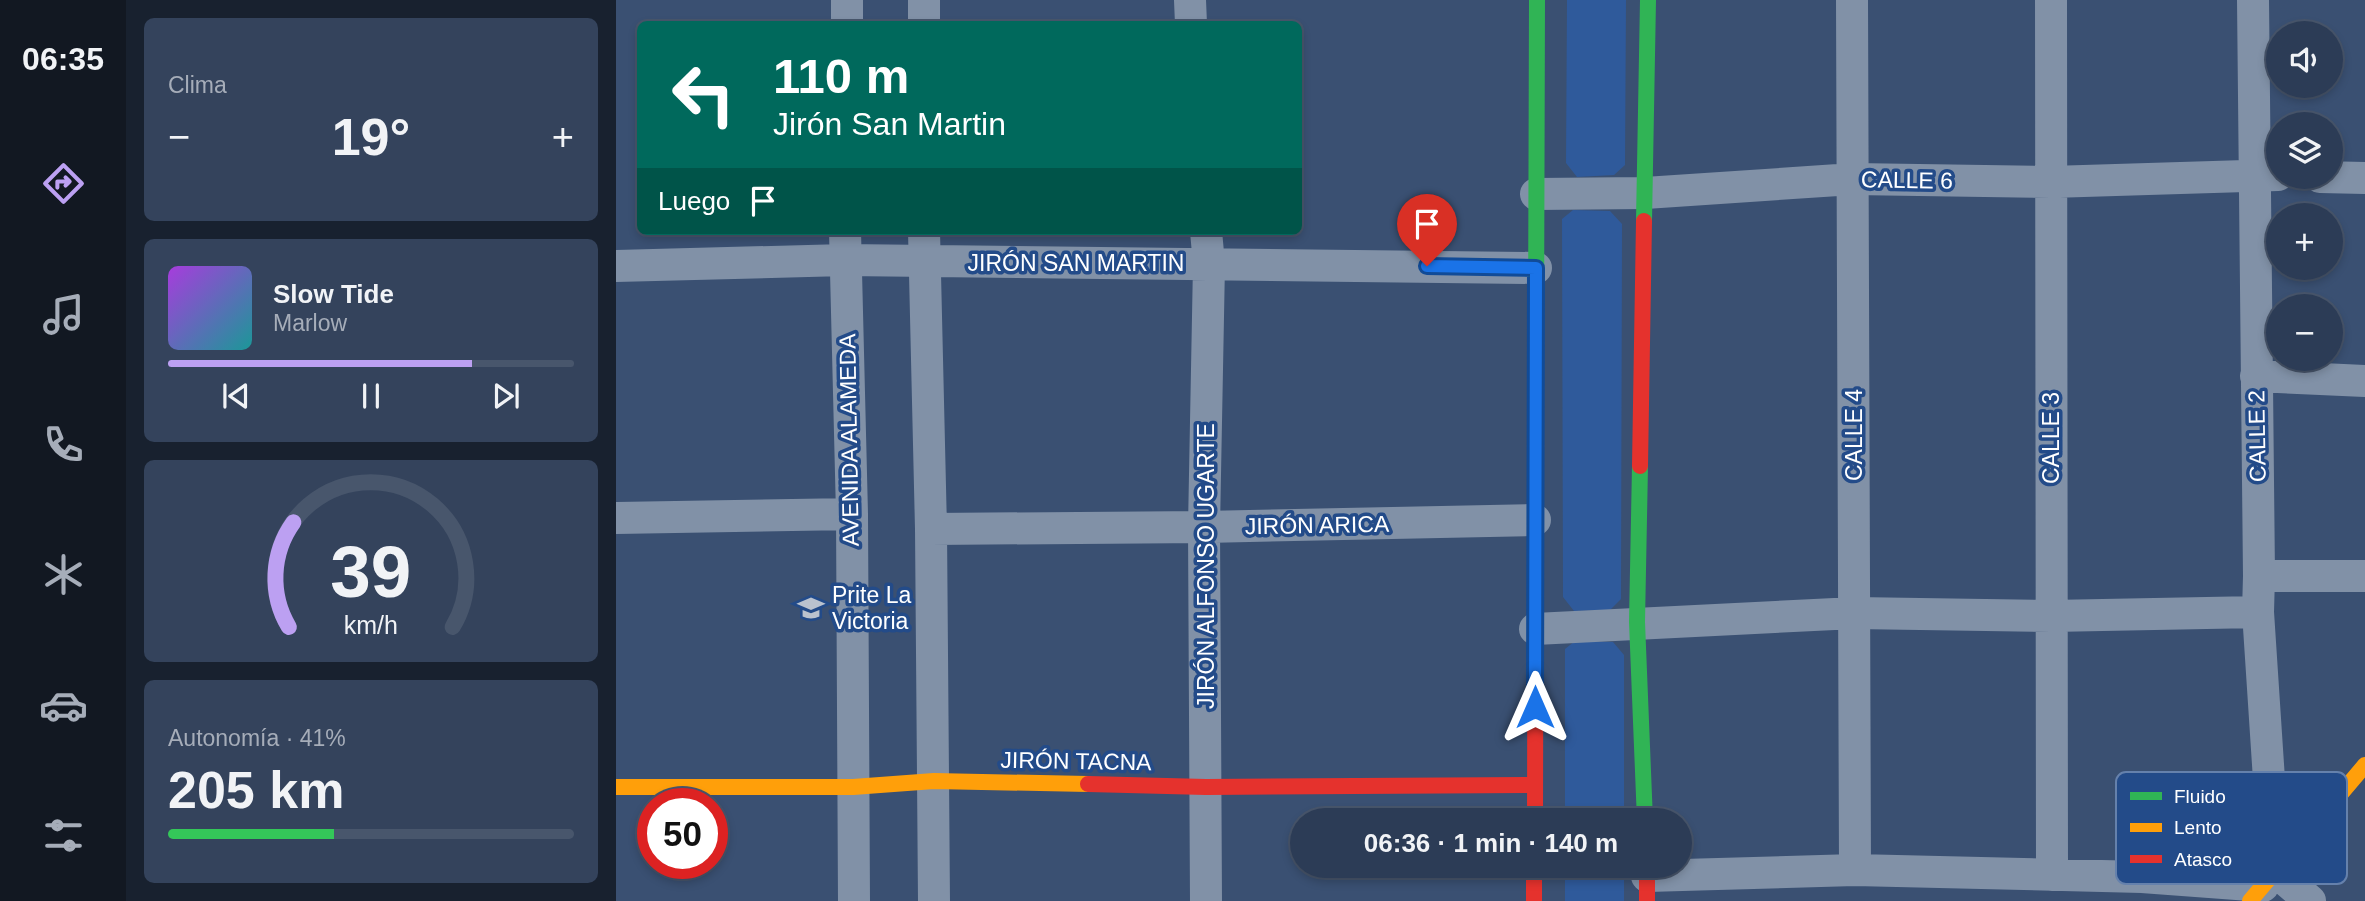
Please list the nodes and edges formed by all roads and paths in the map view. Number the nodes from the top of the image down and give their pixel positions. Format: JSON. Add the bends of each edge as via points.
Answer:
{"nodes":[{"id":1,"x":847,"y":0,"type":"edge"},
{"id":2,"x":923,"y":0,"type":"edge"},
{"id":3,"x":1190,"y":0,"type":"edge"},
{"id":4,"x":1537,"y":0,"type":"edge"},
{"id":5,"x":1648,"y":0,"type":"edge"},
{"id":6,"x":1852,"y":0,"type":"edge"},
{"id":7,"x":2051,"y":0,"type":"edge"},
{"id":8,"x":2253,"y":0,"type":"edge"},
{"id":9,"x":847,"y":21,"type":"edge"},
{"id":10,"x":923,"y":21,"type":"edge"},
{"id":11,"x":1191,"y":21,"type":"edge"},
{"id":12,"x":2266,"y":175,"type":"edge"},
{"id":13,"x":2343,"y":178,"type":"edge"},
{"id":14,"x":2365,"y":178,"type":"edge"},
{"id":15,"x":1853,"y":179,"type":"junction"},
{"id":16,"x":2051,"y":182,"type":"junction"},
{"id":17,"x":1645,"y":193,"type":"junction"},
{"id":18,"x":1536,"y":194,"type":"junction"},
{"id":19,"x":924,"y":235,"type":"edge"},
{"id":20,"x":1206,"y":235,"type":"edge"},
{"id":21,"x":845,"y":246,"type":"edge"},
{"id":22,"x":924,"y":262,"type":"junction"},
{"id":23,"x":1209,"y":264,"type":"junction"},
{"id":24,"x":616,"y":266,"type":"edge"},
{"id":25,"x":1536,"y":268,"type":"junction"},
{"id":26,"x":2256,"y":376,"type":"junction"},
{"id":27,"x":2365,"y":381,"type":"edge"},
{"id":28,"x":852,"y":514,"type":"junction"},
{"id":29,"x":616,"y":518,"type":"edge"},
{"id":30,"x":1535,"y":520,"type":"junction"},
{"id":31,"x":1204,"y":527,"type":"junction"},
{"id":32,"x":931,"y":529,"type":"junction"},
{"id":33,"x":2259,"y":576,"type":"junction"},
{"id":34,"x":2365,"y":576,"type":"edge"},
{"id":35,"x":2258,"y":612,"type":"junction"},
{"id":36,"x":1855,"y":613,"type":"junction"},
{"id":37,"x":2051,"y":616,"type":"junction"},
{"id":38,"x":1637,"y":622,"type":"junction"},
{"id":39,"x":1535,"y":629,"type":"junction"},
{"id":40,"x":2365,"y":765,"type":"edge"},
{"id":41,"x":2261,"y":772,"type":"edge"},
{"id":42,"x":934,"y":781,"type":"junction"},
{"id":43,"x":1535,"y":785,"type":"junction"},
{"id":44,"x":2347,"y":786,"type":"edge"},
{"id":45,"x":616,"y":787,"type":"edge"},
{"id":46,"x":853,"y":787,"type":"junction"},
{"id":47,"x":1206,"y":787,"type":"junction"},
{"id":48,"x":1535,"y":808,"type":"edge"},
{"id":49,"x":1644,"y":808,"type":"edge"},
{"id":50,"x":1855,"y":870,"type":"junction"},
{"id":51,"x":2052,"y":875,"type":"junction"},
{"id":52,"x":2116,"y":876,"type":"edge"},
{"id":53,"x":1534,"y":878,"type":"edge"},
{"id":54,"x":1647,"y":881,"type":"edge"},
{"id":55,"x":2236,"y":884,"type":"edge"},
{"id":56,"x":2263,"y":886,"type":"edge"},
{"id":57,"x":854,"y":901,"type":"edge"},
{"id":58,"x":934,"y":901,"type":"edge"},
{"id":59,"x":1206,"y":901,"type":"edge"},
{"id":60,"x":1534,"y":901,"type":"edge"},
{"id":61,"x":2310,"y":901,"type":"edge"}],
"edges":[{"from":1,"to":9,"type":"street"},
{"from":2,"to":10,"type":"street"},
{"from":3,"to":11,"type":"street"},
{"from":4,"to":18,"type":"street"},
{"from":5,"to":17,"type":"street"},
{"from":6,"to":15,"type":"street","name":"CALLE 4"},
{"from":7,"to":16,"type":"street","name":"CALLE 3"},
{"from":8,"to":12,"type":"street","name":"CALLE 2"},
{"from":12,"to":16,"type":"street","name":"CALLE 6"},
{"from":12,"to":26,"type":"street","name":"CALLE 2"},
{"from":13,"to":14,"type":"street"},
{"from":15,"to":16,"type":"street","name":"CALLE 6"},
{"from":15,"to":17,"type":"street","name":"CALLE 6"},
{"from":15,"to":36,"type":"street","name":"CALLE 4"},
{"from":16,"to":37,"type":"street","name":"CALLE 3"},
{"from":17,"to":18,"type":"street","name":"CALLE 6"},
{"from":17,"to":38,"type":"street"},
{"from":18,"to":25,"type":"street"},
{"from":19,"to":22,"type":"street"},
{"from":20,"to":23,"type":"street","name":"JIRÓN ALFONSO UGARTE"},
{"from":21,"to":22,"type":"street","name":"JIRÓN SAN MARTIN"},
{"from":21,"to":24,"type":"street","name":"JIRÓN SAN MARTIN"},
{"from":21,"to":28,"type":"street","name":"AVENIDA ALAMEDA"},
{"from":22,"to":23,"type":"street","name":"JIRÓN SAN MARTIN"},
{"from":22,"to":32,"type":"street"},
{"from":23,"to":25,"type":"street","name":"JIRÓN SAN MARTIN"},
{"from":23,"to":31,"type":"street","name":"JIRÓN ALFONSO UGARTE"},
{"from":25,"to":30,"type":"street"},
{"from":26,"to":27,"type":"street"},
{"from":26,"to":33,"type":"street","name":"CALLE 2"},
{"from":28,"to":29,"type":"street"},
{"from":28,"to":46,"type":"street","name":"AVENIDA ALAMEDA"},
{"from":30,"to":31,"type":"street","name":"JIRÓN ARICA"},
{"from":30,"to":39,"type":"street"},
{"from":31,"to":32,"type":"street","name":"JIRÓN ARICA"},
{"from":31,"to":47,"type":"street","name":"JIRÓN ALFONSO UGARTE"},
{"from":32,"to":42,"type":"street"},
{"from":33,"to":34,"type":"street"},
{"from":33,"to":35,"type":"street","name":"CALLE 2"},
{"from":35,"to":37,"type":"street"},
{"from":35,"to":41,"type":"street","name":"CALLE 2"},
{"from":36,"to":37,"type":"street"},
{"from":36,"to":38,"type":"street"},
{"from":36,"to":50,"type":"street","name":"CALLE 4"},
{"from":37,"to":51,"type":"street","name":"CALLE 3"},
{"from":38,"to":39,"type":"street"},
{"from":38,"to":49,"type":"street"},
{"from":39,"to":43,"type":"street"},
{"from":40,"to":44,"type":"street"},
{"from":42,"to":46,"type":"street","name":"JIRÓN TACNA"},
{"from":42,"to":47,"type":"street","name":"JIRÓN TACNA"},
{"from":42,"to":58,"type":"street"},
{"from":43,"to":47,"type":"street","name":"JIRÓN TACNA"},
{"from":43,"to":48,"type":"street"},
{"from":45,"to":46,"type":"street","name":"JIRÓN TACNA"},
{"from":46,"to":57,"type":"street","name":"AVENIDA ALAMEDA"},
{"from":47,"to":59,"type":"street","name":"JIRÓN ALFONSO UGARTE"},
{"from":50,"to":51,"type":"street"},
{"from":50,"to":54,"type":"street"},
{"from":51,"to":52,"type":"street"},
{"from":53,"to":60,"type":"street"},
{"from":55,"to":56,"type":"street"},
{"from":56,"to":61,"type":"street"}]}
